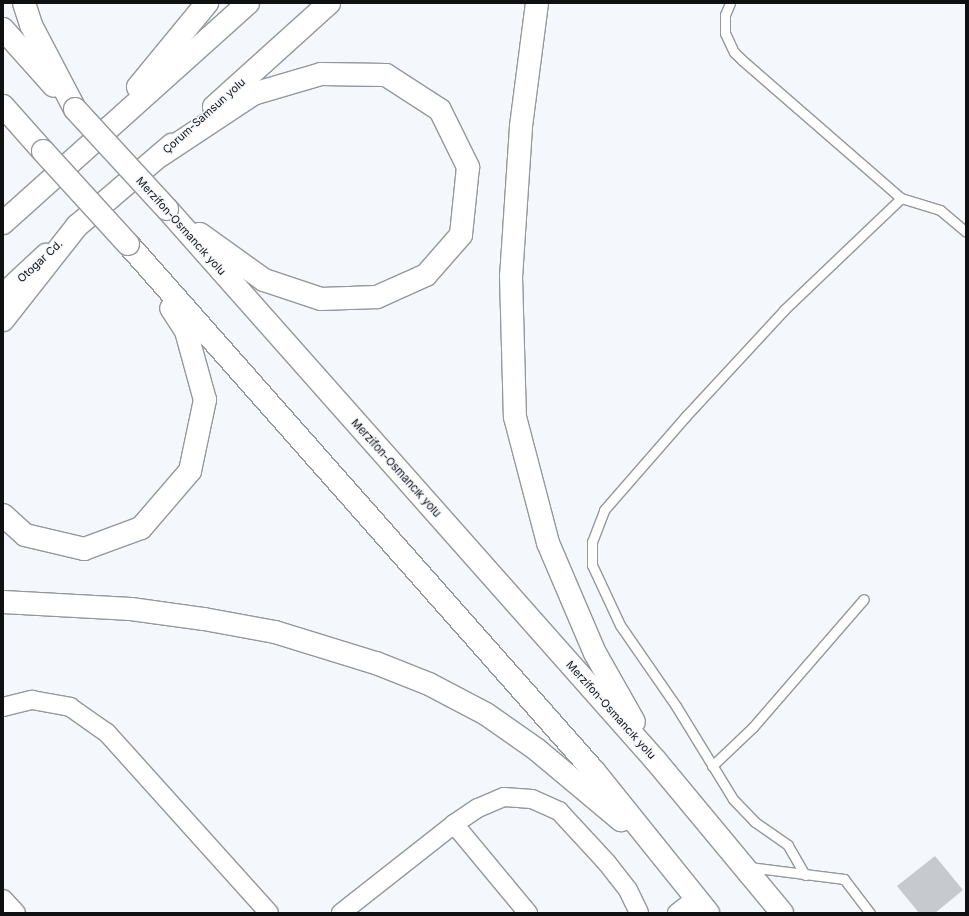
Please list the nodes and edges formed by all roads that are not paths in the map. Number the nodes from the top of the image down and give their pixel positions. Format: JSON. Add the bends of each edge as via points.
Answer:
{"nodes":[{"id":1,"x":24,"y":3,"type":"edge"},
{"id":2,"x":207,"y":3,"type":"edge"},
{"id":3,"x":248,"y":3,"type":"edge"},
{"id":4,"x":329,"y":3,"type":"edge"},
{"id":5,"x":537,"y":3,"type":"edge"},
{"id":6,"x":730,"y":3,"type":"edge"},
{"id":7,"x":3,"y":29,"type":"edge"},
{"id":8,"x":3,"y":106,"type":"edge"},
{"id":9,"x":75,"y":109,"type":"junction"},
{"id":10,"x":3,"y":117,"type":"edge"},
{"id":11,"x":87,"y":147,"type":"junction"},
{"id":12,"x":43,"y":151,"type":"junction"},
{"id":13,"x":161,"y":155,"type":"junction"},
{"id":14,"x":902,"y":198,"type":"junction"},
{"id":15,"x":167,"y":209,"type":"junction"},
{"id":16,"x":3,"y":223,"type":"edge"},
{"id":17,"x":78,"y":226,"type":"junction"},
{"id":18,"x":966,"y":232,"type":"edge"},
{"id":19,"x":128,"y":244,"type":"junction"},
{"id":20,"x":3,"y":295,"type":"edge"},
{"id":21,"x":3,"y":320,"type":"edge"},
{"id":22,"x":3,"y":515,"type":"edge"},
{"id":23,"x":864,"y":599,"type":"dead end"},
{"id":24,"x":3,"y":602,"type":"edge"},
{"id":25,"x":3,"y":707,"type":"edge"},
{"id":26,"x":656,"y":761,"type":"junction"},
{"id":27,"x":712,"y":766,"type":"junction"},
{"id":28,"x":454,"y":824,"type":"junction"},
{"id":29,"x":657,"y":850,"type":"junction"},
{"id":30,"x":745,"y":867,"type":"junction"},
{"id":31,"x":805,"y":874,"type":"junction"},
{"id":32,"x":3,"y":899,"type":"edge"},
{"id":33,"x":702,"y":905,"type":"edge"},
{"id":34,"x":16,"y":913,"type":"edge"},
{"id":35,"x":270,"y":913,"type":"edge"},
{"id":36,"x":340,"y":913,"type":"edge"},
{"id":37,"x":528,"y":913,"type":"edge"},
{"id":38,"x":639,"y":913,"type":"edge"},
{"id":39,"x":677,"y":913,"type":"edge"},
{"id":40,"x":782,"y":913,"type":"edge"},
{"id":41,"x":870,"y":913,"type":"edge"}],
"edges":[{"from":1,"to":9,"type":"main road","via":[[31,25]]},
{"from":2,"to":11,"type":"main road"},
{"from":3,"to":11,"type":"main road"},
{"from":4,"to":13,"type":"main road","name":"Çorum-Samsun yolu"},
{"from":5,"to":26,"type":"main road","via":[[521,127],[511,276],[515,417],[548,543],[595,653]]},
{"from":6,"to":14,"type":"lane","via":[[724,24],[734,52]]},
{"from":7,"to":9,"type":"main road","name":"Merzifon-Osmancık yolu"},
{"from":8,"to":12,"type":"main road"},
{"from":9,"to":15,"type":"main road","name":"Merzifon-Osmancık yolu","bridge":true},
{"from":10,"to":12,"type":"main road"},
{"from":11,"to":16,"type":"main road"},
{"from":12,"to":19,"type":"main road","bridge":true},
{"from":13,"to":15,"type":"main road","via":[[253,94],[321,74],[386,75],[440,110],[468,167],[461,235],[426,275],[377,297],[321,299],[264,280]]},
{"from":13,"to":17,"type":"main road","name":"Çorum-Samsun yolu"},
{"from":14,"to":18,"type":"lane","via":[[940,210]]},
{"from":14,"to":27,"type":"lane","via":[[779,315],[612,501],[594,531],[592,565],[611,608]]},
{"from":15,"to":26,"type":"main road","name":"Merzifon-Osmancık yolu"},
{"from":17,"to":20,"type":"main road","name":"Otogar Cd."},
{"from":17,"to":21,"type":"main road"},
{"from":19,"to":22,"type":"main road","via":[[186,331],[206,400],[190,471],[141,528],[84,549],[25,535]]},
{"from":19,"to":29,"type":"main road","via":[[594,771]]},
{"from":23,"to":27,"type":"lane","via":[[753,727]]},
{"from":24,"to":29,"type":"main road","via":[[130,609],[204,619],[275,632],[376,663],[429,684],[486,714],[536,749]]},
{"from":25,"to":35,"type":"street","via":[[32,700],[70,706],[108,733]]},
{"from":26,"to":30,"type":"main road","name":"Merzifon-Osmancık yolu"},
{"from":27,"to":31,"type":"lane","via":[[743,811],[788,845]]},
{"from":28,"to":36,"type":"street"},
{"from":28,"to":37,"type":"street"},
{"from":28,"to":38,"type":"street","via":[[478,808],[504,797],[532,799],[559,812],[612,869],[628,890]]},
{"from":29,"to":33,"type":"main road"},
{"from":30,"to":31,"type":"lane"},
{"from":30,"to":40,"type":"main road","name":"Merzifon-Osmancık yolu"},
{"from":31,"to":41,"type":"lane","via":[[844,880]]},
{"from":32,"to":34,"type":"street"},
{"from":33,"to":39,"type":"street"}]}
